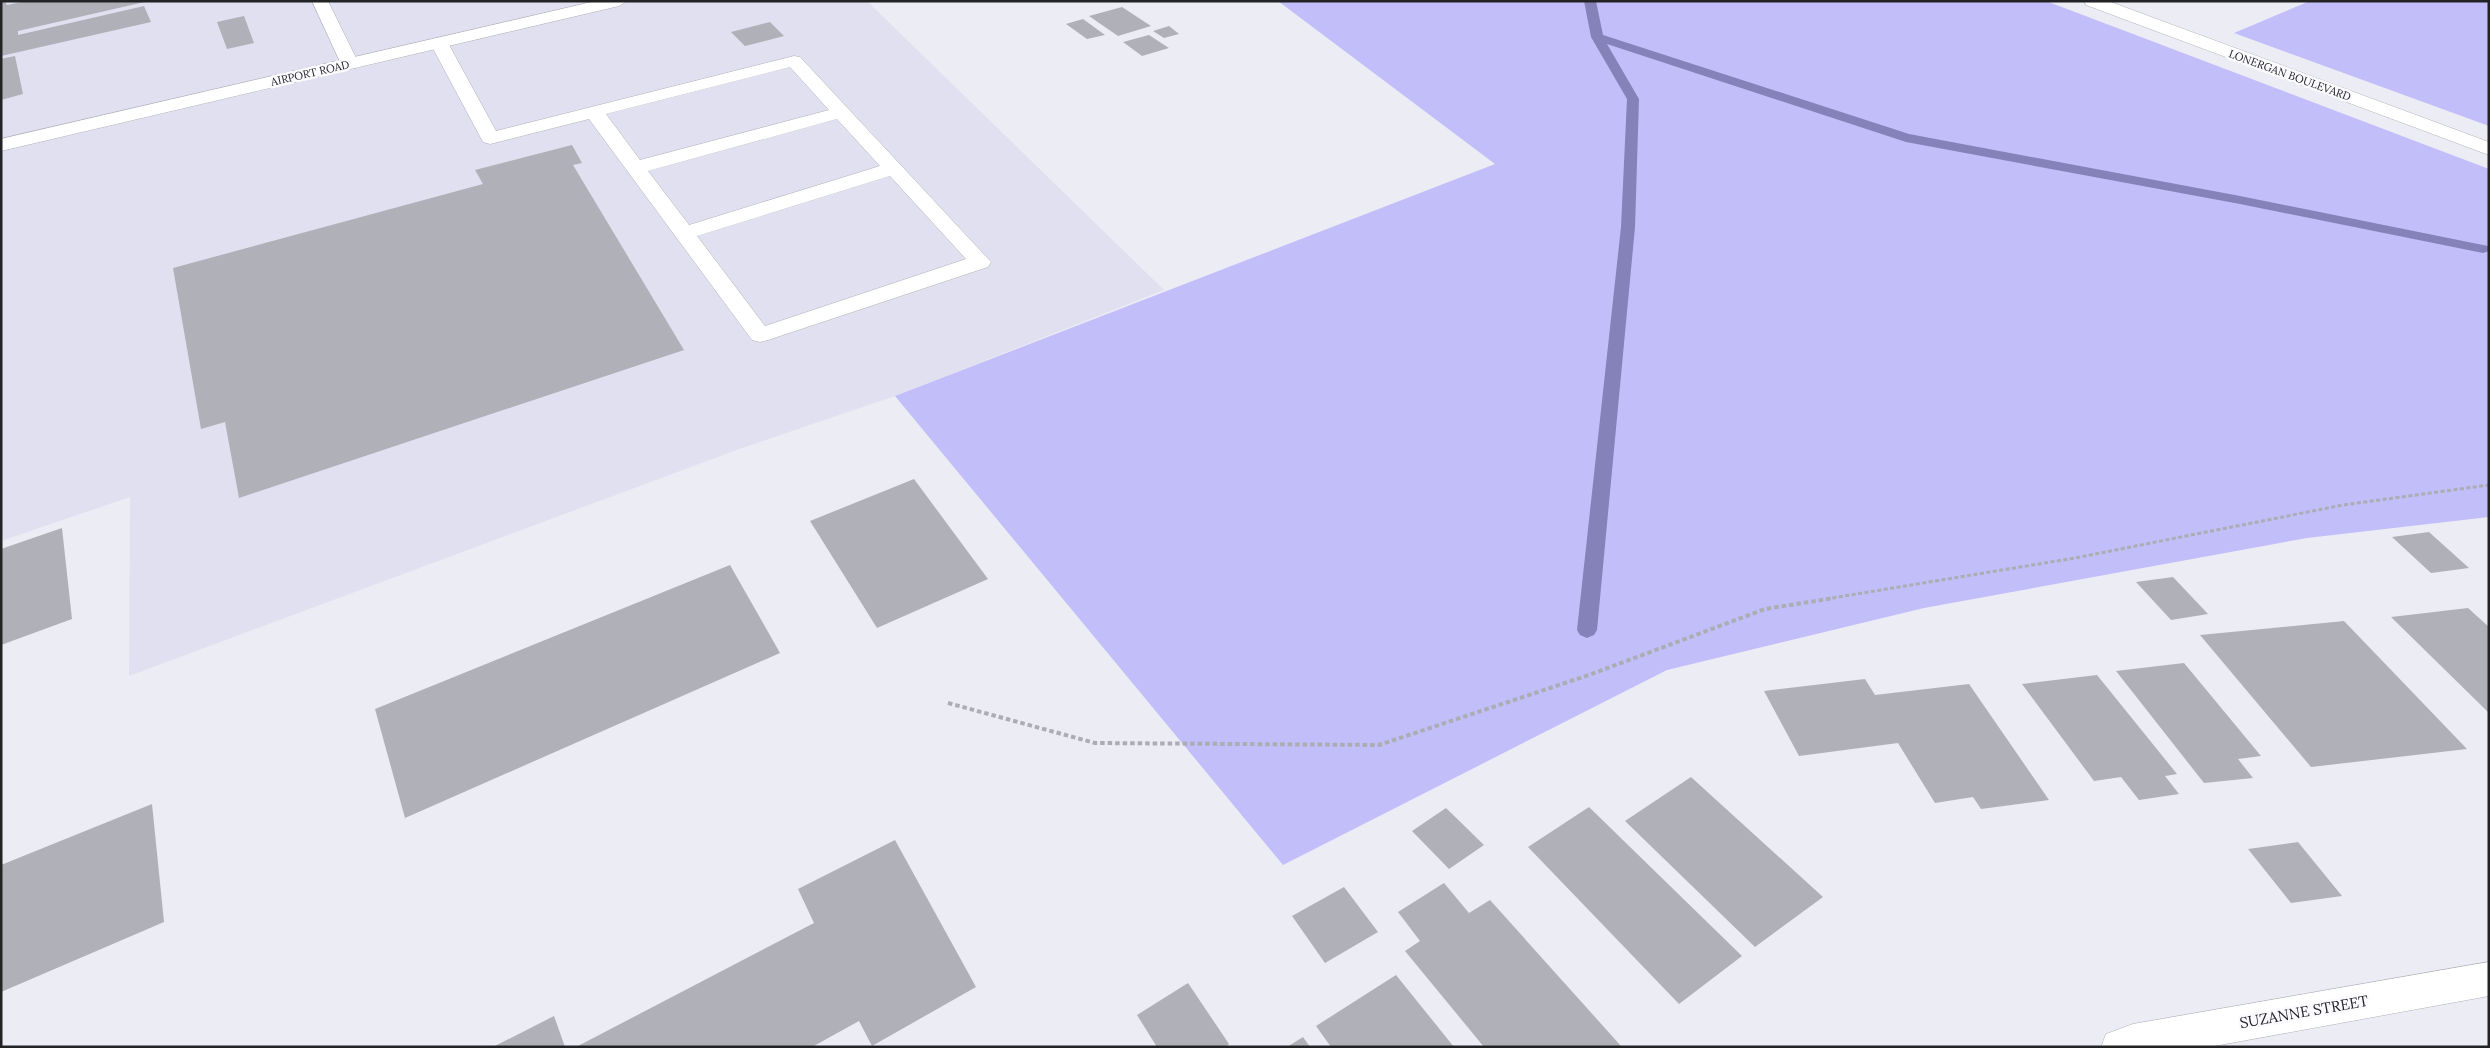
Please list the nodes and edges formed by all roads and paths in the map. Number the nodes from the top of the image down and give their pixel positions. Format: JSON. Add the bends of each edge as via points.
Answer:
{"nodes":[{"id":1,"x":320,"y":1,"type":"edge"},
{"id":2,"x":619,"y":1,"type":"edge"},
{"id":3,"x":2092,"y":1,"type":"edge"},
{"id":4,"x":440,"y":43,"type":"junction"},
{"id":5,"x":350,"y":64,"type":"junction"},
{"id":6,"x":594,"y":112,"type":"junction"},
{"id":7,"x":841,"y":112,"type":"junction"},
{"id":8,"x":1,"y":145,"type":"edge"},
{"id":9,"x":2489,"y":149,"type":"edge"},
{"id":10,"x":635,"y":168,"type":"junction"},
{"id":11,"x":894,"y":169,"type":"junction"},
{"id":12,"x":684,"y":233,"type":"junction"},
{"id":13,"x":2489,"y":484,"type":"edge"},
{"id":14,"x":948,"y":703,"type":"dead end"},
{"id":15,"x":2489,"y":979,"type":"edge"},
{"id":16,"x":2131,"y":1045,"type":"edge"}],
"edges":[{"from":1,"to":5,"type":"street"},
{"from":2,"to":4,"type":"street","name":"AIRPORT ROAD"},
{"from":3,"to":9,"type":"street","name":"LONERGAN BOULEVARD"},
{"from":4,"to":5,"type":"street","name":"AIRPORT ROAD"},
{"from":4,"to":6,"type":"street","via":[[490,138]]},
{"from":5,"to":8,"type":"street","name":"AIRPORT ROAD"},
{"from":6,"to":7,"type":"street","via":[[794,61]]},
{"from":6,"to":10,"type":"street"},
{"from":7,"to":10,"type":"street"},
{"from":7,"to":11,"type":"street"},
{"from":10,"to":12,"type":"street"},
{"from":11,"to":12,"type":"street"},
{"from":11,"to":12,"type":"street","via":[[980,262],[760,335]]},
{"from":13,"to":14,"type":"path","via":[[2343,505],[2075,558],[1765,609],[1589,675],[1379,745],[1095,743]]},
{"from":15,"to":16,"type":"street","name":"SUZANNE STREET"}]}
